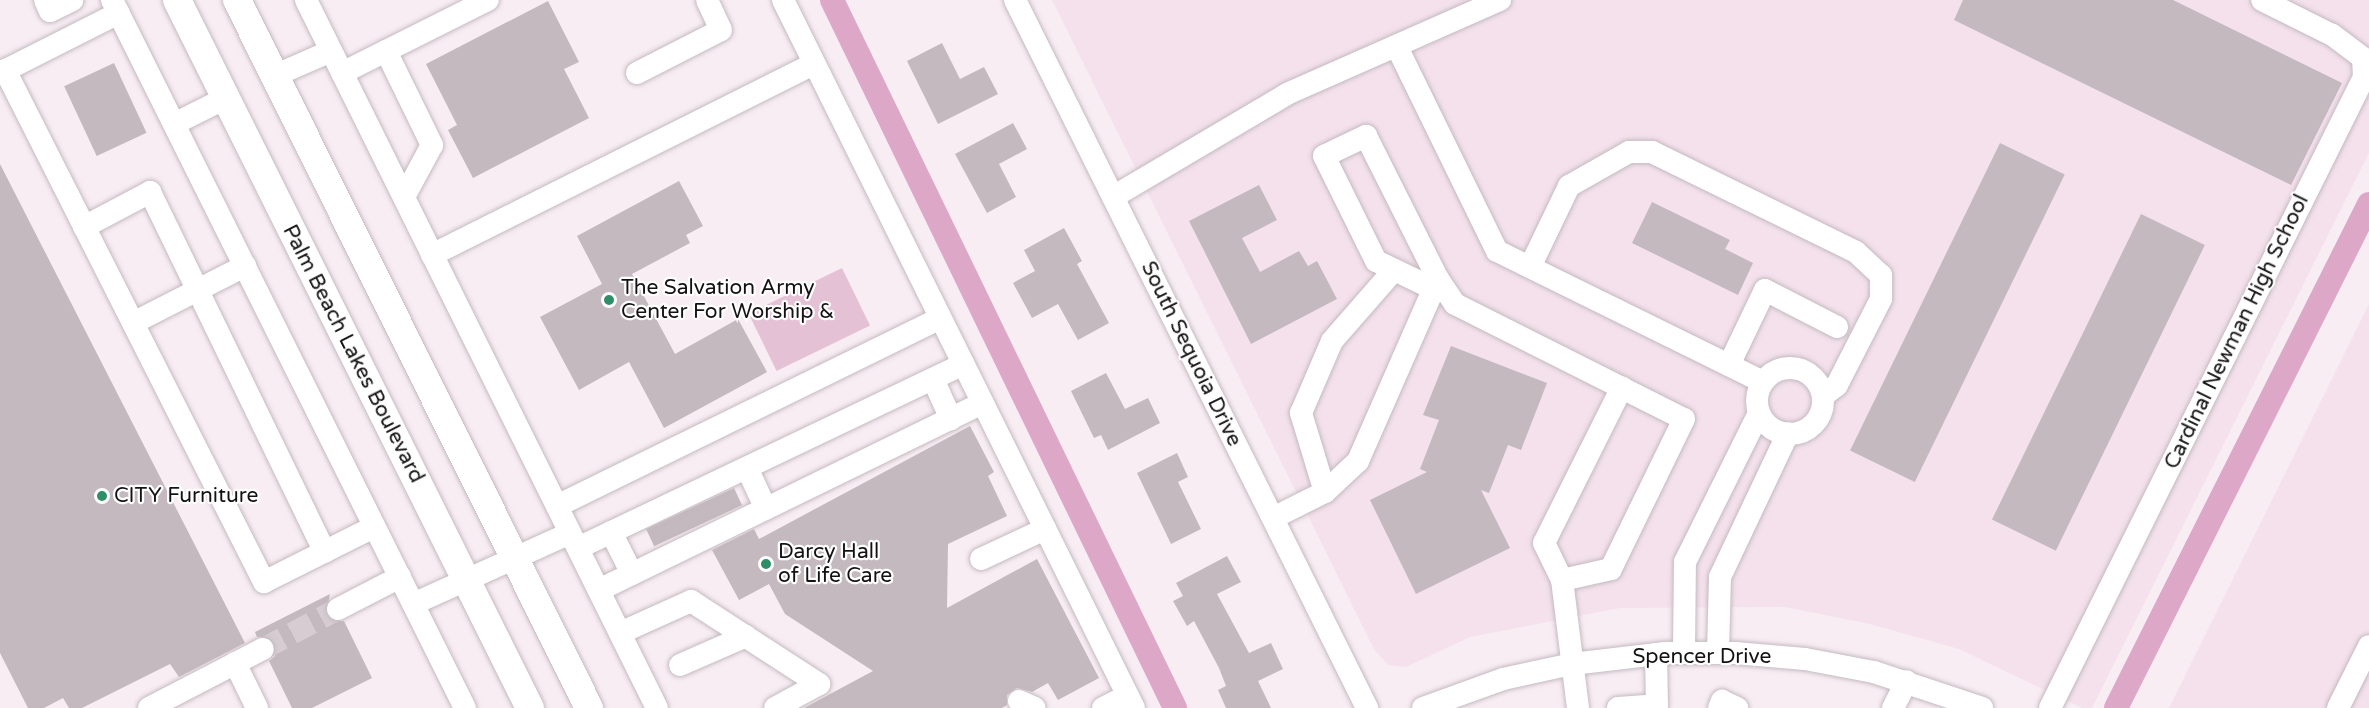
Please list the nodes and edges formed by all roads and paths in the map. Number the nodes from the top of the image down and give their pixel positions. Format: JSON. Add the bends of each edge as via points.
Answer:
{"nodes":[{"id":1,"x":45,"y":0,"type":"edge"},
{"id":2,"x":73,"y":0,"type":"edge"},
{"id":3,"x":177,"y":0,"type":"edge"},
{"id":4,"x":237,"y":0,"type":"edge"},
{"id":5,"x":488,"y":0,"type":"edge"},
{"id":6,"x":707,"y":0,"type":"edge"},
{"id":7,"x":783,"y":0,"type":"edge"},
{"id":8,"x":1015,"y":0,"type":"edge"},
{"id":9,"x":1500,"y":0,"type":"edge"},
{"id":10,"x":2262,"y":0,"type":"edge"},
{"id":11,"x":308,"y":1,"type":"edge"},
{"id":12,"x":115,"y":7,"type":"edge"},
{"id":13,"x":1396,"y":47,"type":"junction"},
{"id":14,"x":331,"y":51,"type":"junction"},
{"id":15,"x":386,"y":51,"type":"junction"},
{"id":16,"x":814,"y":63,"type":"junction"},
{"id":17,"x":3,"y":71,"type":"edge"},
{"id":18,"x":342,"y":73,"type":"junction"},
{"id":19,"x":637,"y":74,"type":"dead end"},
{"id":20,"x":274,"y":76,"type":"junction"},
{"id":21,"x":226,"y":98,"type":"junction"},
{"id":22,"x":174,"y":124,"type":"junction"},
{"id":23,"x":1113,"y":197,"type":"junction"},
{"id":24,"x":404,"y":198,"type":"junction"},
{"id":25,"x":84,"y":227,"type":"junction"},
{"id":26,"x":432,"y":255,"type":"junction"},
{"id":27,"x":245,"y":266,"type":"junction"},
{"id":28,"x":1530,"y":267,"type":"junction"},
{"id":29,"x":1393,"y":271,"type":"junction"},
{"id":30,"x":1436,"y":284,"type":"junction"},
{"id":31,"x":200,"y":289,"type":"junction"},
{"id":32,"x":940,"y":318,"type":"junction"},
{"id":33,"x":133,"y":323,"type":"junction"},
{"id":34,"x":1837,"y":327,"type":"dead end"},
{"id":35,"x":963,"y":364,"type":"junction"},
{"id":36,"x":1729,"y":365,"type":"junction"},
{"id":37,"x":933,"y":379,"type":"junction"},
{"id":38,"x":1761,"y":381,"type":"junction"},
{"id":39,"x":1623,"y":387,"type":"junction"},
{"id":40,"x":1824,"y":395,"type":"junction"},
{"id":41,"x":983,"y":403,"type":"junction"},
{"id":42,"x":1759,"y":413,"type":"junction"},
{"id":43,"x":951,"y":418,"type":"junction"},
{"id":44,"x":1788,"y":433,"type":"junction"},
{"id":45,"x":747,"y":468,"type":"junction"},
{"id":46,"x":1325,"y":492,"type":"junction"},
{"id":47,"x":557,"y":506,"type":"junction"},
{"id":48,"x":766,"y":509,"type":"junction"},
{"id":49,"x":1273,"y":518,"type":"junction"},
{"id":50,"x":375,"y":527,"type":"junction"},
{"id":51,"x":1045,"y":529,"type":"junction"},
{"id":52,"x":611,"y":532,"type":"junction"},
{"id":53,"x":574,"y":540,"type":"junction"},
{"id":54,"x":325,"y":552,"type":"junction"},
{"id":55,"x":514,"y":558,"type":"junction"},
{"id":56,"x":981,"y":559,"type":"dead end"},
{"id":57,"x":632,"y":574,"type":"junction"},
{"id":58,"x":400,"y":577,"type":"junction"},
{"id":59,"x":466,"y":580,"type":"junction"},
{"id":60,"x":1562,"y":580,"type":"junction"},
{"id":61,"x":599,"y":590,"type":"junction"},
{"id":62,"x":413,"y":604,"type":"junction"},
{"id":63,"x":338,"y":609,"type":"tunnel mouth"},
{"id":64,"x":620,"y":633,"type":"junction"},
{"id":65,"x":746,"y":636,"type":"junction"},
{"id":66,"x":2369,"y":646,"type":"edge"},
{"id":67,"x":263,"y":649,"type":"tunnel mouth"},
{"id":68,"x":1684,"y":653,"type":"junction"},
{"id":69,"x":1718,"y":653,"type":"junction"},
{"id":70,"x":1656,"y":654,"type":"junction"},
{"id":71,"x":235,"y":663,"type":"junction"},
{"id":72,"x":1572,"y":664,"type":"junction"},
{"id":73,"x":680,"y":665,"type":"dead end"},
{"id":74,"x":1907,"y":681,"type":"junction"},
{"id":75,"x":1131,"y":702,"type":"edge"},
{"id":76,"x":783,"y":706,"type":"edge"},
{"id":77,"x":149,"y":708,"type":"edge"},
{"id":78,"x":257,"y":708,"type":"edge"},
{"id":79,"x":465,"y":708,"type":"edge"},
{"id":80,"x":530,"y":708,"type":"edge"},
{"id":81,"x":589,"y":708,"type":"edge"},
{"id":82,"x":657,"y":708,"type":"edge"},
{"id":83,"x":1103,"y":708,"type":"edge"},
{"id":84,"x":1367,"y":708,"type":"edge"},
{"id":85,"x":1423,"y":708,"type":"edge"},
{"id":86,"x":1578,"y":708,"type":"edge"},
{"id":87,"x":1618,"y":708,"type":"edge"},
{"id":88,"x":1719,"y":708,"type":"edge"},
{"id":89,"x":1737,"y":708,"type":"edge"},
{"id":90,"x":1893,"y":708,"type":"edge"},
{"id":91,"x":1982,"y":708,"type":"edge"},
{"id":92,"x":2050,"y":708,"type":"edge"},
{"id":93,"x":2338,"y":708,"type":"edge"}],
"edges":[{"from":1,"to":2,"type":"street","via":[[50,11]]},
{"from":3,"to":21,"type":"main road","name":"Palm Beach Lakes Boulevard"},
{"from":4,"to":20,"type":"main road"},
{"from":5,"to":15,"type":"street"},
{"from":6,"to":19,"type":"street","via":[[721,30]]},
{"from":7,"to":16,"type":"street"},
{"from":8,"to":23,"type":"street","name":"South Sequoia Drive"},
{"from":9,"to":13,"type":"street"},
{"from":10,"to":92,"type":"street","name":"Cardinal Newman High School","via":[[2332,35],[2363,58],[2364,77]]},
{"from":11,"to":14,"type":"street"},
{"from":12,"to":17,"type":"street"},
{"from":12,"to":22,"type":"street"},
{"from":13,"to":23,"type":"street","via":[[1289,93]]},
{"from":13,"to":28,"type":"street","via":[[1497,251]]},
{"from":14,"to":18,"type":"street"},
{"from":14,"to":20,"type":"street"},
{"from":15,"to":18,"type":"street"},
{"from":15,"to":24,"type":"street","via":[[432,145]]},
{"from":16,"to":26,"type":"street"},
{"from":16,"to":32,"type":"street"},
{"from":17,"to":25,"type":"street"},
{"from":18,"to":24,"type":"street"},
{"from":20,"to":55,"type":"main road"},
{"from":21,"to":22,"type":"street"},
{"from":21,"to":59,"type":"main road","name":"Palm Beach Lakes Boulevard"},
{"from":22,"to":27,"type":"street"},
{"from":23,"to":49,"type":"street","name":"South Sequoia Drive"},
{"from":24,"to":26,"type":"street"},
{"from":25,"to":31,"type":"street","via":[[150,192]]},
{"from":25,"to":33,"type":"street"},
{"from":26,"to":47,"type":"street"},
{"from":27,"to":31,"type":"street"},
{"from":27,"to":50,"type":"street"},
{"from":28,"to":36,"type":"street"},
{"from":28,"to":40,"type":"street","via":[[1569,186],[1629,152],[1652,152],[1856,252],[1881,276],[1881,299],[1837,386]]},
{"from":29,"to":30,"type":"street"},
{"from":29,"to":30,"type":"street","via":[[1376,261],[1324,156],[1366,136]]},
{"from":29,"to":46,"type":"street","via":[[1332,341],[1301,413]]},
{"from":30,"to":39,"type":"street","via":[[1455,304]]},
{"from":30,"to":46,"type":"street","via":[[1358,461]]},
{"from":31,"to":33,"type":"street"},
{"from":31,"to":54,"type":"street"},
{"from":32,"to":35,"type":"street"},
{"from":32,"to":47,"type":"street"},
{"from":33,"to":54,"type":"street","via":[[264,582]]},
{"from":34,"to":36,"type":"street","via":[[1765,290]]},
{"from":35,"to":37,"type":"street"},
{"from":35,"to":41,"type":"street"},
{"from":36,"to":38,"type":"street"},
{"from":37,"to":43,"type":"street"},
{"from":37,"to":45,"type":"street"},
{"from":38,"to":40,"type":"street","via":[[1772,372],[1797,370],[1814,380]]},
{"from":38,"to":42,"type":"street","via":[[1755,401]]},
{"from":39,"to":60,"type":"street","via":[[1544,543]]},
{"from":39,"to":60,"type":"street","via":[[1684,420],[1611,568]]},
{"from":40,"to":44,"type":"street","via":[[1825,408],[1812,427]]},
{"from":41,"to":43,"type":"street"},
{"from":41,"to":51,"type":"street"},
{"from":42,"to":44,"type":"street","via":[[1766,422]]},
{"from":42,"to":68,"type":"street","via":[[1685,562]]},
{"from":43,"to":48,"type":"street"},
{"from":44,"to":69,"type":"street","via":[[1720,577]]},
{"from":45,"to":48,"type":"street"},
{"from":45,"to":52,"type":"street"},
{"from":46,"to":49,"type":"street"},
{"from":47,"to":53,"type":"street"},
{"from":48,"to":57,"type":"street"},
{"from":49,"to":84,"type":"street","name":"South Sequoia Drive"},
{"from":50,"to":54,"type":"street"},
{"from":50,"to":58,"type":"street"},
{"from":51,"to":56,"type":"street"},
{"from":51,"to":75,"type":"street"},
{"from":52,"to":53,"type":"street"},
{"from":52,"to":57,"type":"street"},
{"from":53,"to":55,"type":"street"},
{"from":53,"to":61,"type":"street"},
{"from":55,"to":59,"type":"street"},
{"from":55,"to":81,"type":"main road"},
{"from":57,"to":61,"type":"street"},
{"from":58,"to":62,"type":"street"},
{"from":58,"to":63,"type":"street"},
{"from":59,"to":62,"type":"street"},
{"from":59,"to":80,"type":"main road","name":"Palm Beach Lakes Boulevard"},
{"from":60,"to":72,"type":"street"},
{"from":61,"to":64,"type":"street"},
{"from":62,"to":79,"type":"street"},
{"from":64,"to":65,"type":"street","via":[[691,601]]},
{"from":64,"to":82,"type":"street"},
{"from":65,"to":73,"type":"street"},
{"from":65,"to":76,"type":"street","via":[[819,684]]},
{"from":66,"to":93,"type":"street"},
{"from":67,"to":71,"type":"street"},
{"from":68,"to":69,"type":"street","name":"Spencer Drive"},
{"from":68,"to":70,"type":"street","name":"Spencer Drive"},
{"from":69,"to":74,"type":"street","name":"Spencer Drive","via":[[1805,659]]},
{"from":70,"to":72,"type":"street","name":"Spencer Drive"},
{"from":70,"to":87,"type":"street","via":[[1657,705]]},
{"from":71,"to":77,"type":"street"},
{"from":71,"to":78,"type":"street"},
{"from":72,"to":85,"type":"street","name":"Spencer Drive","via":[[1503,680]]},
{"from":72,"to":86,"type":"street"},
{"from":74,"to":90,"type":"street"},
{"from":74,"to":91,"type":"street","name":"Spencer Drive"},
{"from":75,"to":83,"type":"street"},
{"from":88,"to":89,"type":"street","via":[[1722,701]]}]}
